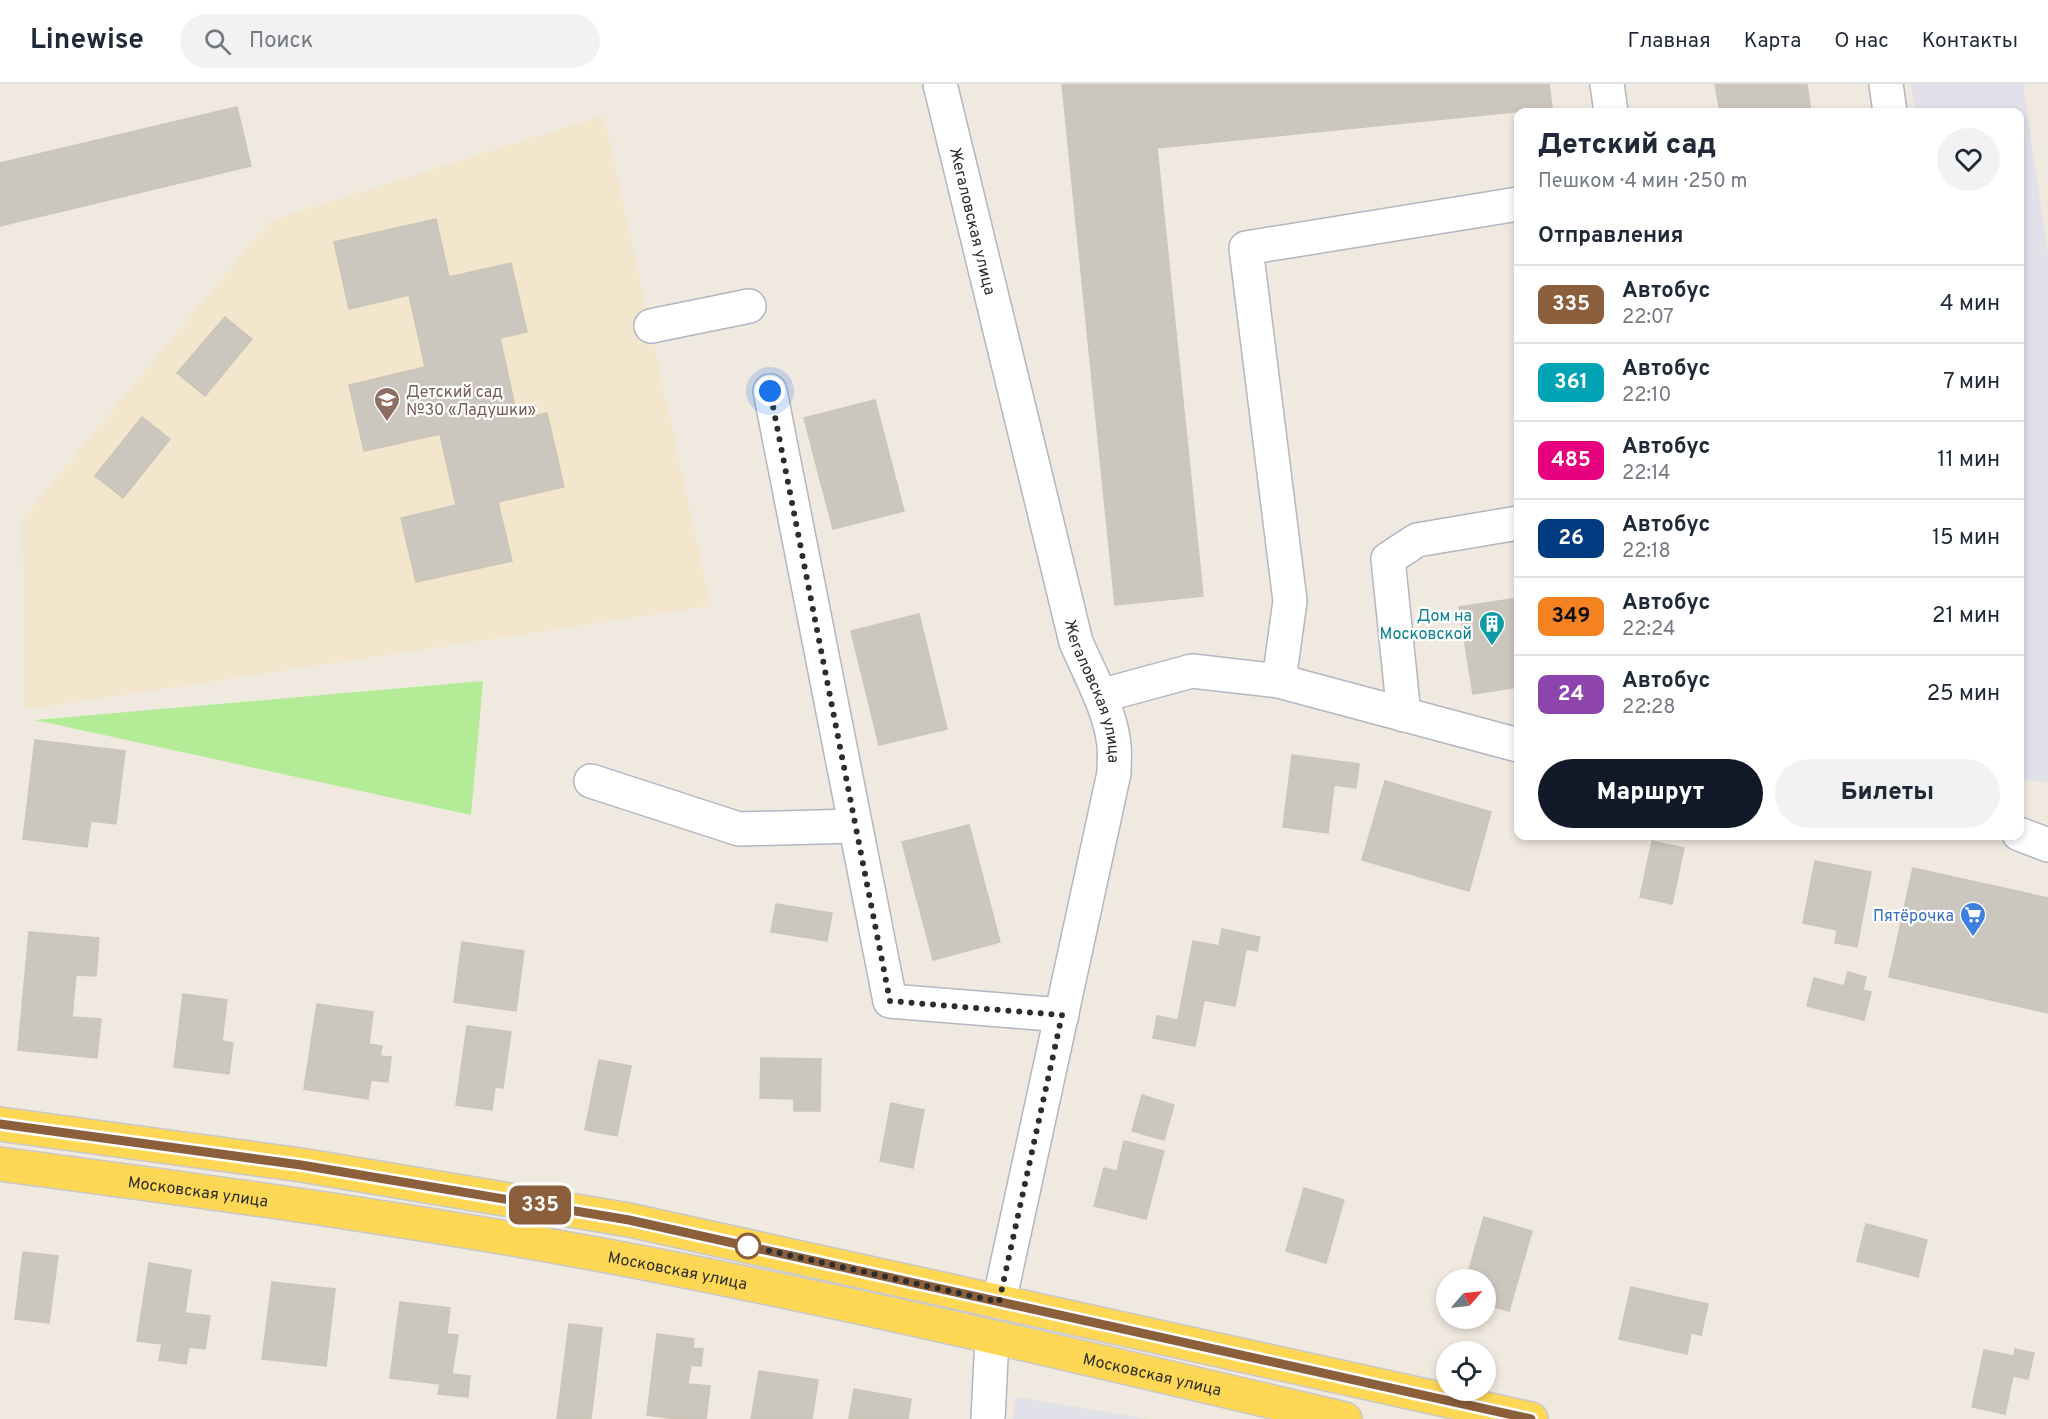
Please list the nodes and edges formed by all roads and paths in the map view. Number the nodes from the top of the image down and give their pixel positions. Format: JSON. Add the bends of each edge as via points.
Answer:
{"nodes":[{"id":1,"x":940,"y":84,"type":"edge"},
{"id":2,"x":1607,"y":84,"type":"edge"},
{"id":3,"x":1886,"y":84,"type":"edge"},
{"id":4,"x":1610,"y":108,"type":"edge"},
{"id":5,"x":1889,"y":108,"type":"edge"},
{"id":6,"x":1514,"y":205,"type":"edge"},
{"id":7,"x":749,"y":306,"type":"dead end"},
{"id":8,"x":651,"y":326,"type":"dead end"},
{"id":9,"x":770,"y":391,"type":"dead end"},
{"id":10,"x":1514,"y":523,"type":"edge"},
{"id":11,"x":1278,"y":681,"type":"junction"},
{"id":12,"x":1100,"y":696,"type":"junction"},
{"id":13,"x":1404,"y":716,"type":"junction"},
{"id":14,"x":1514,"y":744,"type":"edge"},
{"id":15,"x":591,"y":781,"type":"dead end"},
{"id":16,"x":855,"y":826,"type":"junction"},
{"id":17,"x":1062,"y":1015,"type":"junction"},
{"id":18,"x":0,"y":1124,"type":"edge"},
{"id":19,"x":0,"y":1164,"type":"edge"},
{"id":20,"x":999,"y":1302,"type":"junction"},
{"id":21,"x":992,"y":1338,"type":"junction"},
{"id":22,"x":987,"y":1419,"type":"edge"},
{"id":23,"x":1345,"y":1419,"type":"edge"},
{"id":24,"x":1531,"y":1419,"type":"edge"}],
"edges":[{"from":1,"to":12,"type":"street","name":"Жегаловская улица","via":[[1076,642]]},
{"from":2,"to":4,"type":"street"},
{"from":3,"to":5,"type":"street"},
{"from":6,"to":11,"type":"street","via":[[1246,248],[1290,601]]},
{"from":7,"to":8,"type":"street"},
{"from":9,"to":16,"type":"street"},
{"from":10,"to":13,"type":"street","via":[[1417,540],[1388,559]]},
{"from":11,"to":12,"type":"street","via":[[1192,671]]},
{"from":11,"to":13,"type":"street"},
{"from":12,"to":17,"type":"street","name":"Жегаловская улица","via":[[1115,747],[1114,773]]},
{"from":13,"to":14,"type":"street"},
{"from":15,"to":16,"type":"street","via":[[739,829]]},
{"from":16,"to":17,"type":"street","via":[[890,1001]]},
{"from":17,"to":20,"type":"street","name":"Жегаловская улица"},
{"from":18,"to":20,"type":"main road","via":[[301,1165],[629,1220]]},
{"from":19,"to":21,"type":"main road","name":"Московская улица","via":[[218,1193],[570,1250],[681,1270]]},
{"from":20,"to":24,"type":"main road"},
{"from":21,"to":22,"type":"street"},
{"from":21,"to":23,"type":"main road","name":"Московская улица"}]}
